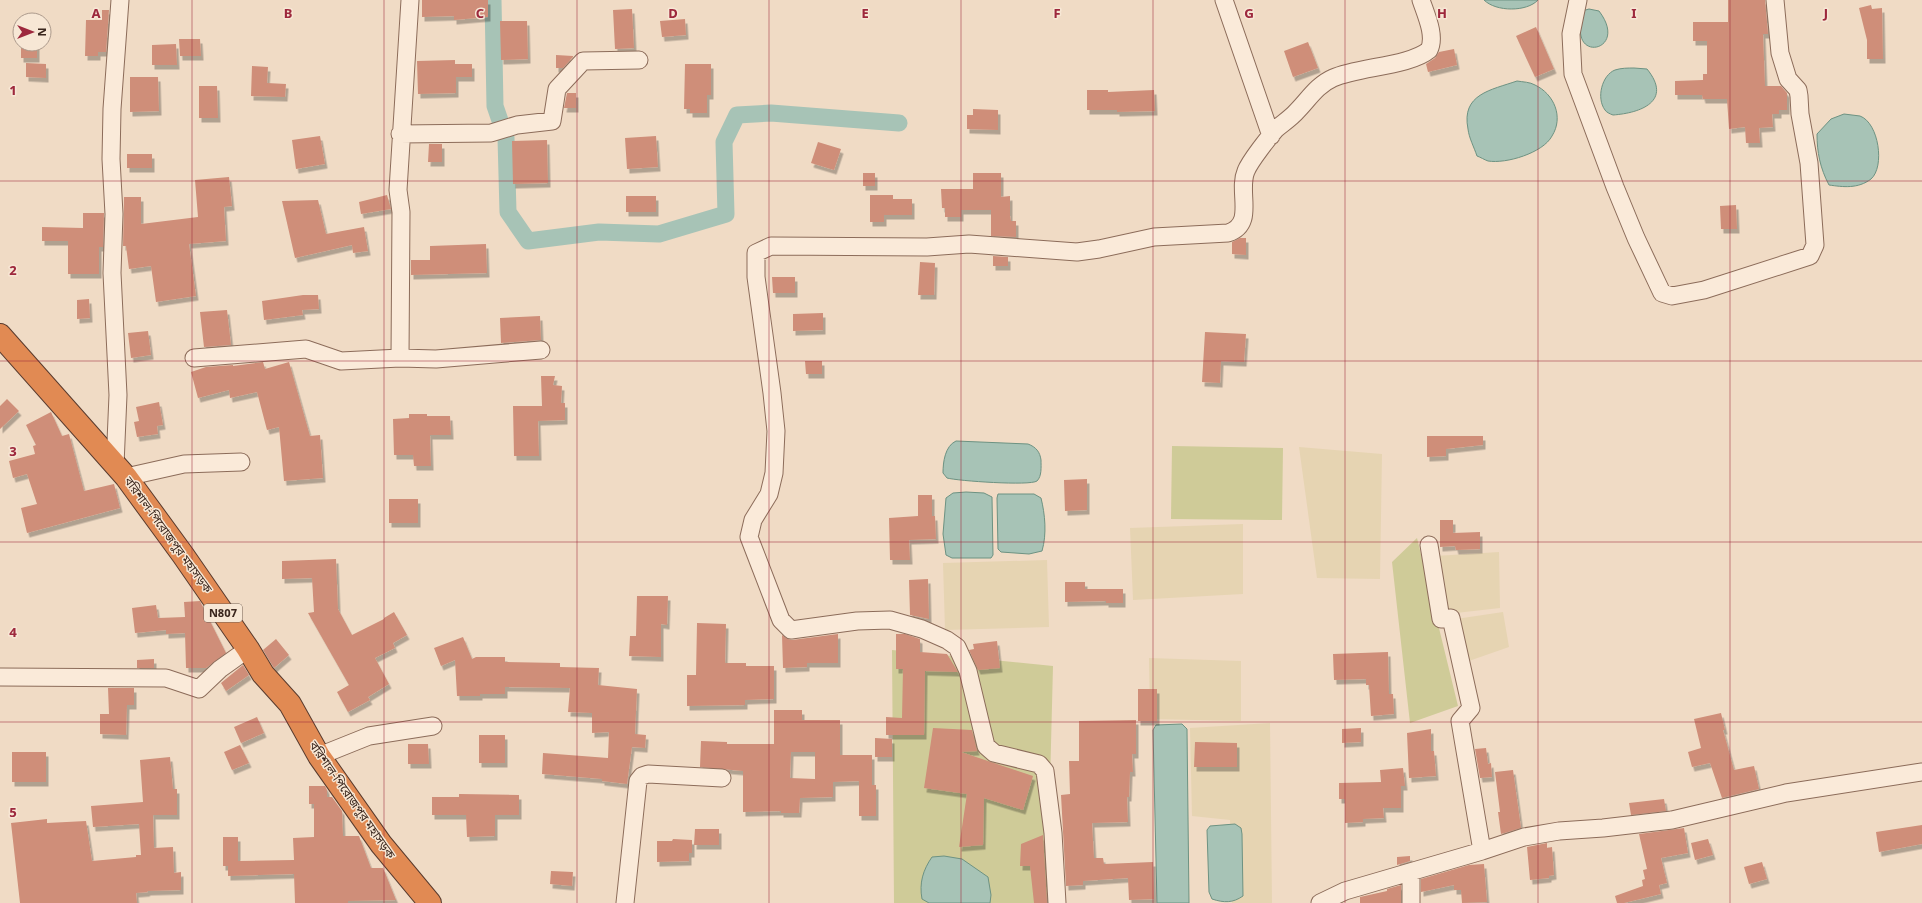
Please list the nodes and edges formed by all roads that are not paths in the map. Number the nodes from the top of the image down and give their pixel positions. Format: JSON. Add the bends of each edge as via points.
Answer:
{"nodes":[{"id":1,"x":120,"y":0,"type":"edge"},
{"id":2,"x":410,"y":0,"type":"edge"},
{"id":3,"x":1224,"y":0,"type":"edge"},
{"id":4,"x":1421,"y":0,"type":"edge"},
{"id":5,"x":1578,"y":0,"type":"edge"},
{"id":6,"x":1776,"y":0,"type":"edge"},
{"id":7,"x":639,"y":60,"type":"dead end"},
{"id":8,"x":400,"y":134,"type":"junction"},
{"id":9,"x":1271,"y":136,"type":"junction"},
{"id":10,"x":0,"y":335,"type":"edge"},
{"id":11,"x":541,"y":350,"type":"dead end"},
{"id":12,"x":194,"y":358,"type":"dead end"},
{"id":13,"x":400,"y":358,"type":"junction"},
{"id":14,"x":241,"y":462,"type":"dead end"},
{"id":15,"x":121,"y":471,"type":"junction"},
{"id":16,"x":1428,"y":545,"type":"dead end"},
{"id":17,"x":248,"y":649,"type":"junction"},
{"id":18,"x":0,"y":677,"type":"edge"},
{"id":19,"x":433,"y":726,"type":"dead end"},
{"id":20,"x":319,"y":756,"type":"junction"},
{"id":21,"x":1922,"y":772,"type":"edge"},
{"id":22,"x":722,"y":778,"type":"dead end"},
{"id":23,"x":1482,"y":851,"type":"junction"},
{"id":24,"x":1411,"y":872,"type":"junction"},
{"id":25,"x":430,"y":903,"type":"edge"},
{"id":26,"x":625,"y":903,"type":"edge"},
{"id":27,"x":1057,"y":903,"type":"edge"},
{"id":28,"x":1320,"y":903,"type":"edge"},
{"id":29,"x":1411,"y":903,"type":"edge"}],
"edges":[{"from":1,"to":15,"type":"street","via":[[112,109],[112,273]]},
{"from":2,"to":8,"type":"street"},
{"from":3,"to":9,"type":"street"},
{"from":4,"to":9,"type":"street","via":[[1432,41],[1429,50],[1413,58],[1331,78],[1314,91]]},
{"from":5,"to":6,"type":"street","via":[[1571,34],[1573,74],[1582,103],[1657,284],[1662,292],[1672,296],[1704,290],[1810,256],[1815,245],[1799,96],[1798,90],[1788,79],[1780,53]]},
{"from":7,"to":8,"type":"street","via":[[583,61],[558,89],[552,121],[517,125],[491,133]]},
{"from":8,"to":13,"type":"street"},
{"from":9,"to":27,"type":"street","via":[[1246,171],[1242,222],[1234,231],[1228,233],[1154,237],[1077,252],[968,244],[927,247],[771,246],[756,252],[756,277],[776,431],[774,473],[769,494],[753,520],[749,537],[781,620],[791,630],[858,621],[890,620],[922,629],[957,647],[968,671],[986,746],[994,753],[1039,764],[1045,771],[1053,833]]},
{"from":10,"to":15,"type":"highway","name":"বরিশাল-পিরোজপুর মহাসড়ক","number":"N807"},
{"from":11,"to":13,"type":"street","via":[[436,359]]},
{"from":12,"to":13,"type":"street","via":[[306,349],[341,361]]},
{"from":14,"to":15,"type":"street","via":[[184,464]]},
{"from":15,"to":17,"type":"highway","name":"বরিশাল-পিরোজপুর মহাসড়ক","number":"N807","via":[[183,554]]},
{"from":16,"to":23,"type":"street","via":[[1441,619],[1451,618],[1471,708],[1460,721]]},
{"from":17,"to":18,"type":"street","via":[[220,669],[199,689],[166,678]]},
{"from":17,"to":20,"type":"highway","name":"বরিশাল-পিরোজপুর মহাসড়ক","number":"N807","via":[[263,674],[290,704]]},
{"from":19,"to":20,"type":"street","via":[[369,736]]},
{"from":20,"to":25,"type":"highway","name":"বরিশাল-পিরোজপুর মহাসড়ক","number":"N807","via":[[381,844]]},
{"from":21,"to":23,"type":"street","via":[[1786,793],[1672,820],[1524,837]]},
{"from":22,"to":26,"type":"street","via":[[648,774],[638,780]]},
{"from":23,"to":24,"type":"street"},
{"from":24,"to":28,"type":"street","via":[[1345,890]]},
{"from":24,"to":29,"type":"street"}]}
